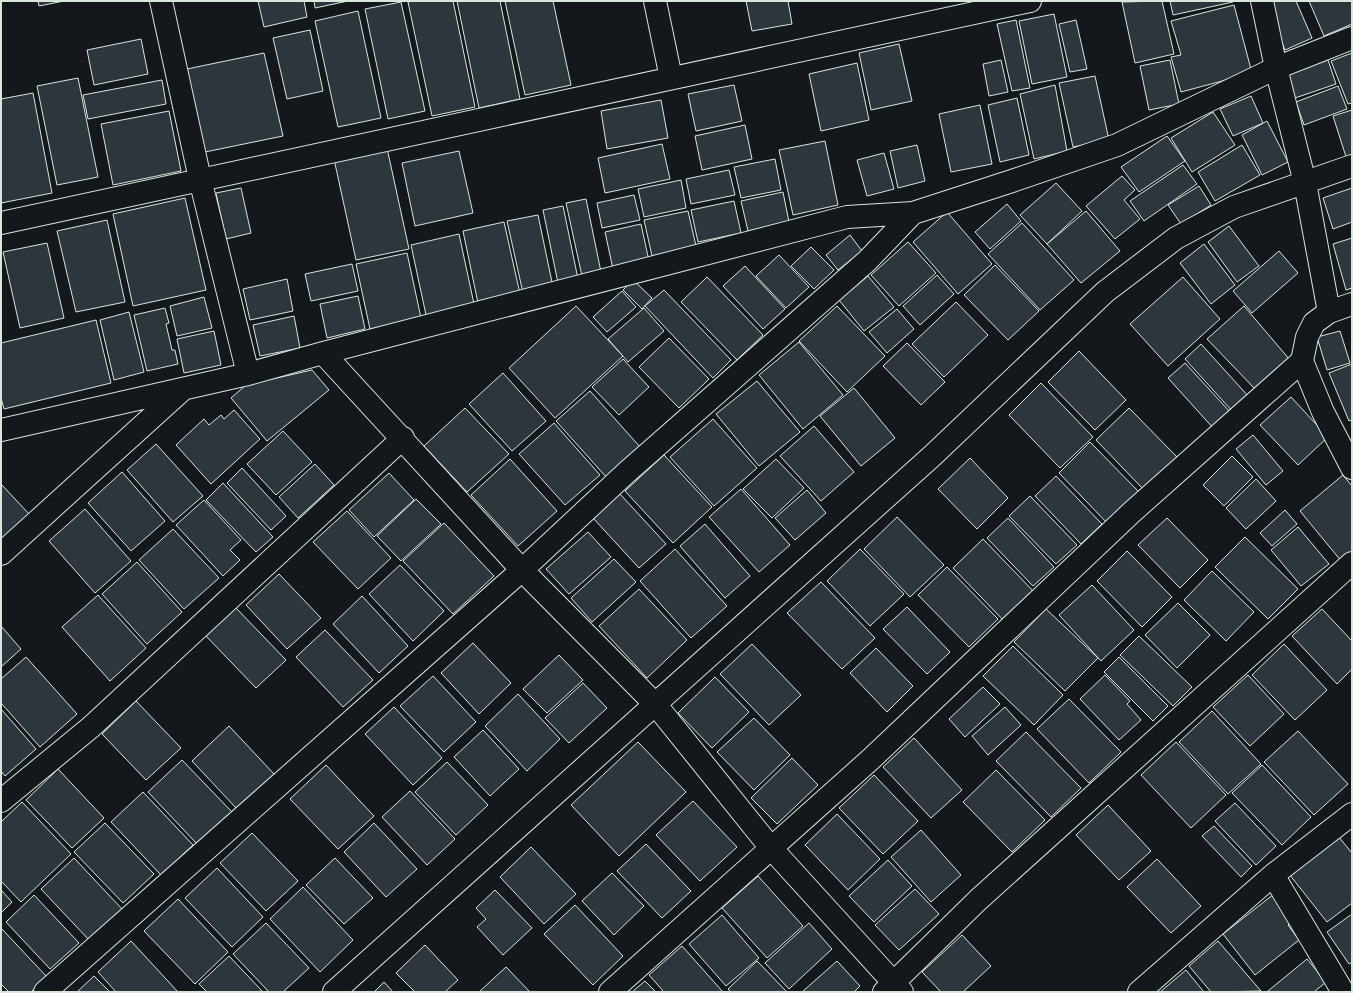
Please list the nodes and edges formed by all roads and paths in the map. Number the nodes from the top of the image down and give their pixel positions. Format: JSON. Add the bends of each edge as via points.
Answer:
{"nodes":[{"id":1,"x":161,"y":1,"type":"edge"},
{"id":2,"x":655,"y":1,"type":"edge"},
{"id":3,"x":1030,"y":1,"type":"edge"},
{"id":4,"x":1262,"y":1,"type":"edge"},
{"id":5,"x":1352,"y":38,"type":"edge"},
{"id":6,"x":1276,"y":68,"type":"junction"},
{"id":7,"x":671,"y":78,"type":"junction"},
{"id":8,"x":1352,"y":166,"type":"edge"},
{"id":9,"x":200,"y":179,"type":"junction"},
{"id":10,"x":1305,"y":183,"type":"junction"},
{"id":11,"x":913,"y":213,"type":"junction"},
{"id":12,"x":1,"y":223,"type":"edge"},
{"id":13,"x":1352,"y":304,"type":"edge"},
{"id":14,"x":1329,"y":312,"type":"junction"},
{"id":15,"x":323,"y":353,"type":"junction"},
{"id":16,"x":1302,"y":361,"type":"junction"},
{"id":17,"x":248,"y":374,"type":"junction"},
{"id":18,"x":183,"y":390,"type":"junction"},
{"id":19,"x":1,"y":430,"type":"edge"},
{"id":20,"x":402,"y":438,"type":"junction"},
{"id":21,"x":1352,"y":468,"type":"edge"},
{"id":22,"x":1,"y":554,"type":"edge"},
{"id":23,"x":1352,"y":563,"type":"edge"},
{"id":24,"x":522,"y":570,"type":"junction"},
{"id":25,"x":656,"y":705,"type":"junction"},
{"id":26,"x":1,"y":801,"type":"edge"},
{"id":27,"x":1352,"y":814,"type":"edge"},
{"id":28,"x":771,"y":848,"type":"junction"},
{"id":29,"x":1273,"y":875,"type":"junction"},
{"id":30,"x":893,"y":989,"type":"edge"},
{"id":31,"x":45,"y":992,"type":"edge"},
{"id":32,"x":334,"y":992,"type":"edge"},
{"id":33,"x":610,"y":992,"type":"edge"},
{"id":34,"x":1139,"y":992,"type":"edge"},
{"id":35,"x":1343,"y":992,"type":"edge"}],
"edges":[{"from":1,"to":9,"type":"street"},
{"from":2,"to":7,"type":"street"},
{"from":3,"to":7,"type":"street"},
{"from":4,"to":6,"type":"street"},
{"from":5,"to":6,"type":"street"},
{"from":6,"to":10,"type":"street"},
{"from":6,"to":11,"type":"street","via":[[1117,145]]},
{"from":7,"to":9,"type":"street"},
{"from":8,"to":10,"type":"street"},
{"from":9,"to":12,"type":"street"},
{"from":9,"to":17,"type":"street"},
{"from":10,"to":14,"type":"street"},
{"from":10,"to":25,"type":"street","via":[[1234,207],[1176,238],[1105,292],[931,457]]},
{"from":11,"to":15,"type":"street","via":[[847,217]]},
{"from":11,"to":24,"type":"street","via":[[867,261],[627,472]]},
{"from":13,"to":14,"type":"street"},
{"from":14,"to":16,"type":"street","via":[[1314,323],[1307,338]]},
{"from":15,"to":17,"type":"street"},
{"from":15,"to":20,"type":"street"},
{"from":16,"to":21,"type":"street","via":[[1323,412]]},
{"from":16,"to":28,"type":"street","via":[[1132,512],[872,760]]},
{"from":17,"to":18,"type":"street"},
{"from":18,"to":19,"type":"street"},
{"from":18,"to":22,"type":"street"},
{"from":20,"to":24,"type":"street"},
{"from":20,"to":26,"type":"street","via":[[91,727]]},
{"from":23,"to":30,"type":"street","via":[[978,900]]},
{"from":24,"to":25,"type":"street"},
{"from":24,"to":31,"type":"street"},
{"from":25,"to":28,"type":"street"},
{"from":25,"to":32,"type":"street"},
{"from":27,"to":29,"type":"street"},
{"from":28,"to":30,"type":"street"},
{"from":28,"to":33,"type":"street"},
{"from":29,"to":34,"type":"street"},
{"from":29,"to":35,"type":"street"}]}
